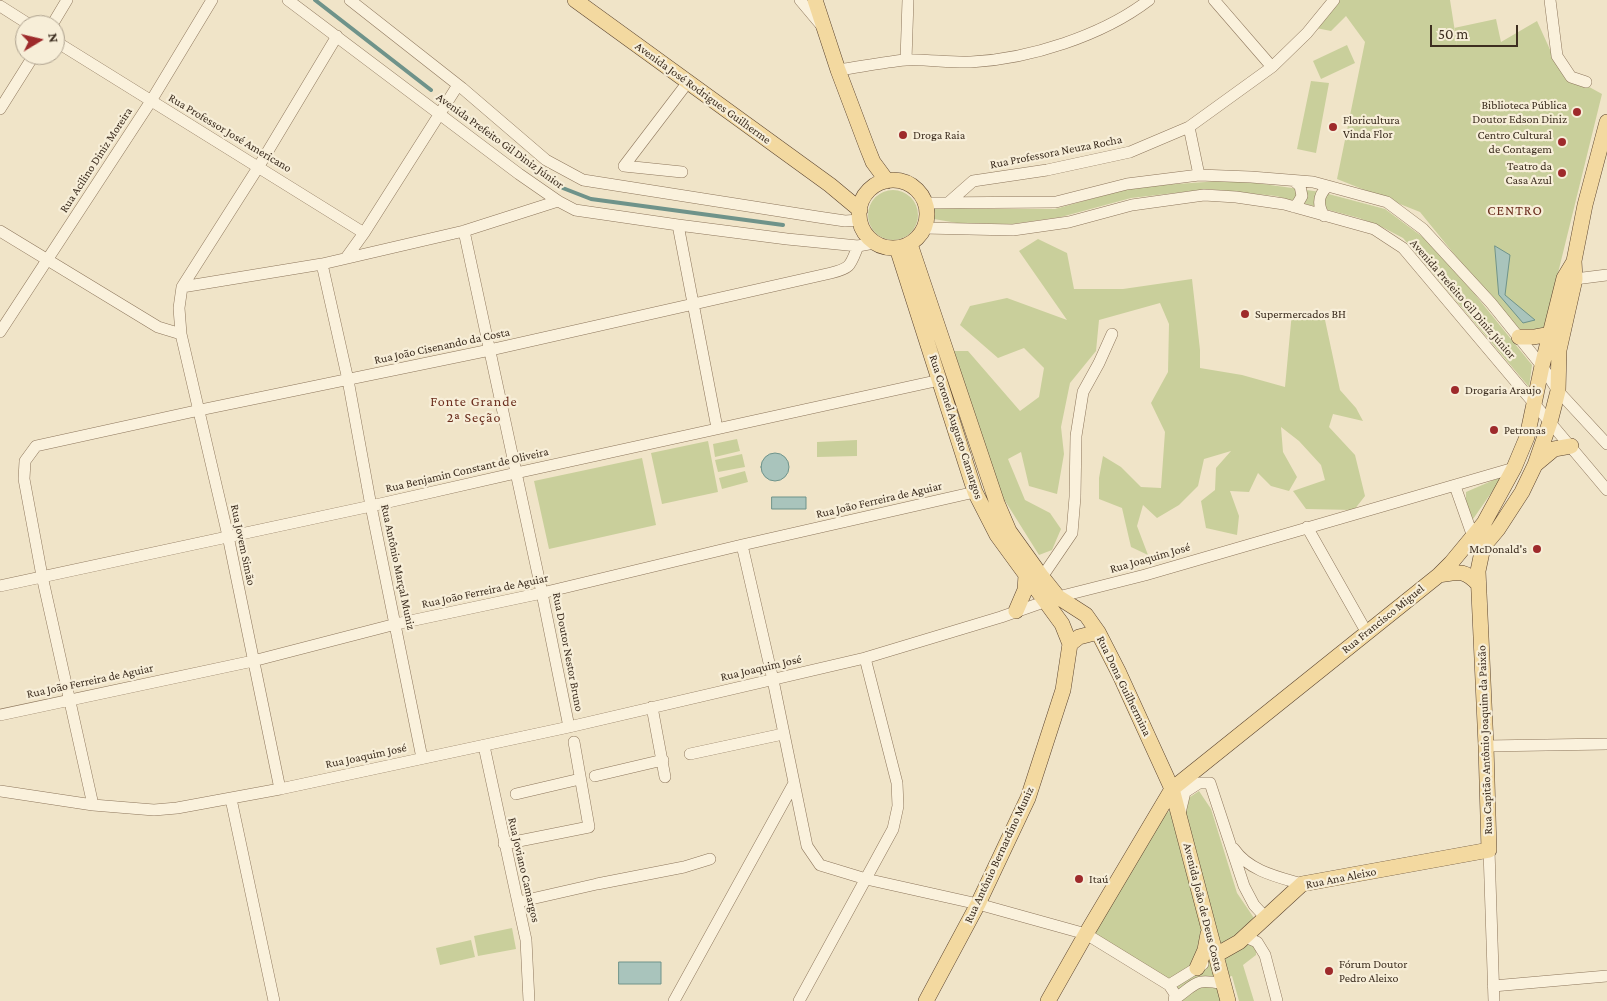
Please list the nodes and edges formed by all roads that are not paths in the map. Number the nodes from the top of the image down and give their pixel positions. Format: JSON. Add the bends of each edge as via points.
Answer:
{"nodes":[{"id":1,"x":67,"y":0,"type":"edge"},
{"id":2,"x":212,"y":0,"type":"edge"},
{"id":3,"x":288,"y":0,"type":"edge"},
{"id":4,"x":350,"y":0,"type":"edge"},
{"id":5,"x":575,"y":0,"type":"edge"},
{"id":6,"x":800,"y":0,"type":"edge"},
{"id":7,"x":815,"y":0,"type":"edge"},
{"id":8,"x":908,"y":0,"type":"edge"},
{"id":9,"x":1148,"y":0,"type":"edge"},
{"id":10,"x":1214,"y":0,"type":"edge"},
{"id":11,"x":1334,"y":0,"type":"edge"},
{"id":12,"x":1550,"y":0,"type":"edge"},
{"id":13,"x":0,"y":6,"type":"edge"},
{"id":14,"x":58,"y":15,"type":"edge"},
{"id":15,"x":15,"y":16,"type":"edge"},
{"id":16,"x":824,"y":28,"type":"junction"},
{"id":17,"x":336,"y":36,"type":"junction"},
{"id":18,"x":65,"y":46,"type":"edge"},
{"id":19,"x":906,"y":60,"type":"junction"},
{"id":20,"x":28,"y":65,"type":"edge"},
{"id":21,"x":1272,"y":67,"type":"junction"},
{"id":22,"x":838,"y":70,"type":"junction"},
{"id":23,"x":688,"y":82,"type":"junction"},
{"id":24,"x":1586,"y":82,"type":"dead end"},
{"id":25,"x":458,"y":85,"type":"junction"},
{"id":26,"x":151,"y":101,"type":"junction"},
{"id":27,"x":0,"y":109,"type":"edge"},
{"id":28,"x":440,"y":114,"type":"junction"},
{"id":29,"x":1607,"y":122,"type":"edge"},
{"id":30,"x":1189,"y":127,"type":"junction"},
{"id":31,"x":1607,"y":154,"type":"edge"},
{"id":32,"x":873,"y":162,"type":"junction"},
{"id":33,"x":259,"y":166,"type":"junction"},
{"id":34,"x":1596,"y":169,"type":"junction"},
{"id":35,"x":682,"y":172,"type":"dead end"},
{"id":36,"x":1199,"y":175,"type":"junction"},
{"id":37,"x":887,"y":181,"type":"junction"},
{"id":38,"x":1294,"y":181,"type":"junction"},
{"id":39,"x":830,"y":185,"type":"junction"},
{"id":40,"x":1328,"y":186,"type":"junction"},
{"id":41,"x":870,"y":190,"type":"junction"},
{"id":42,"x":558,"y":201,"type":"junction"},
{"id":43,"x":925,"y":203,"type":"junction"},
{"id":44,"x":948,"y":203,"type":"junction"},
{"id":45,"x":1294,"y":208,"type":"junction"},
{"id":46,"x":860,"y":215,"type":"junction"},
{"id":47,"x":1324,"y":216,"type":"junction"},
{"id":48,"x":678,"y":225,"type":"junction"},
{"id":49,"x":924,"y":228,"type":"junction"},
{"id":50,"x":0,"y":231,"type":"edge"},
{"id":51,"x":464,"y":231,"type":"junction"},
{"id":52,"x":364,"y":233,"type":"junction"},
{"id":53,"x":874,"y":243,"type":"junction"},
{"id":54,"x":858,"y":246,"type":"junction"},
{"id":55,"x":903,"y":246,"type":"junction"},
{"id":56,"x":346,"y":258,"type":"junction"},
{"id":57,"x":47,"y":260,"type":"junction"},
{"id":58,"x":1574,"y":261,"type":"junction"},
{"id":59,"x":322,"y":264,"type":"junction"},
{"id":60,"x":1607,"y":276,"type":"edge"},
{"id":61,"x":1575,"y":279,"type":"junction"},
{"id":62,"x":182,"y":287,"type":"junction"},
{"id":63,"x":694,"y":305,"type":"junction"},
{"id":64,"x":0,"y":332,"type":"edge"},
{"id":65,"x":181,"y":334,"type":"junction"},
{"id":66,"x":1112,"y":334,"type":"dead end"},
{"id":67,"x":1550,"y":334,"type":"junction"},
{"id":68,"x":1519,"y":337,"type":"junction"},
{"id":69,"x":490,"y":350,"type":"junction"},
{"id":70,"x":1542,"y":366,"type":"junction"},
{"id":71,"x":348,"y":380,"type":"junction"},
{"id":72,"x":940,"y":380,"type":"junction"},
{"id":73,"x":1558,"y":391,"type":"junction"},
{"id":74,"x":1534,"y":402,"type":"junction"},
{"id":75,"x":200,"y":410,"type":"junction"},
{"id":76,"x":1550,"y":422,"type":"junction"},
{"id":77,"x":717,"y":428,"type":"junction"},
{"id":78,"x":1607,"y":444,"type":"edge"},
{"id":79,"x":1571,"y":446,"type":"junction"},
{"id":80,"x":1535,"y":465,"type":"junction"},
{"id":81,"x":1514,"y":468,"type":"junction"},
{"id":82,"x":516,"y":473,"type":"junction"},
{"id":83,"x":1455,"y":486,"type":"junction"},
{"id":84,"x":1607,"y":490,"type":"edge"},
{"id":85,"x":975,"y":492,"type":"junction"},
{"id":86,"x":371,"y":506,"type":"junction"},
{"id":87,"x":1307,"y":527,"type":"junction"},
{"id":88,"x":228,"y":536,"type":"junction"},
{"id":89,"x":1478,"y":542,"type":"junction"},
{"id":90,"x":742,"y":545,"type":"junction"},
{"id":91,"x":1026,"y":575,"type":"junction"},
{"id":92,"x":1439,"y":575,"type":"junction"},
{"id":93,"x":42,"y":576,"type":"junction"},
{"id":94,"x":1042,"y":577,"type":"junction"},
{"id":95,"x":1478,"y":584,"type":"junction"},
{"id":96,"x":0,"y":586,"type":"edge"},
{"id":97,"x":542,"y":592,"type":"junction"},
{"id":98,"x":1051,"y":599,"type":"junction"},
{"id":99,"x":1016,"y":611,"type":"junction"},
{"id":100,"x":396,"y":624,"type":"junction"},
{"id":101,"x":1098,"y":632,"type":"junction"},
{"id":102,"x":1366,"y":632,"type":"junction"},
{"id":103,"x":1070,"y":644,"type":"junction"},
{"id":104,"x":865,"y":658,"type":"junction"},
{"id":105,"x":253,"y":661,"type":"junction"},
{"id":106,"x":773,"y":680,"type":"junction"},
{"id":107,"x":70,"y":699,"type":"junction"},
{"id":108,"x":652,"y":707,"type":"junction"},
{"id":109,"x":0,"y":715,"type":"edge"},
{"id":110,"x":569,"y":726,"type":"junction"},
{"id":111,"x":784,"y":734,"type":"junction"},
{"id":112,"x":574,"y":742,"type":"dead end"},
{"id":113,"x":1607,"y":744,"type":"edge"},
{"id":114,"x":484,"y":746,"type":"junction"},
{"id":115,"x":1486,"y":746,"type":"junction"},
{"id":116,"x":690,"y":754,"type":"dead end"},
{"id":117,"x":422,"y":758,"type":"junction"},
{"id":118,"x":663,"y":760,"type":"junction"},
{"id":119,"x":1204,"y":764,"type":"junction"},
{"id":120,"x":595,"y":776,"type":"dead end"},
{"id":121,"x":665,"y":777,"type":"dead end"},
{"id":122,"x":580,"y":779,"type":"junction"},
{"id":123,"x":1210,"y":783,"type":"junction"},
{"id":124,"x":794,"y":785,"type":"junction"},
{"id":125,"x":280,"y":789,"type":"junction"},
{"id":126,"x":1172,"y":789,"type":"junction"},
{"id":127,"x":0,"y":791,"type":"edge"},
{"id":128,"x":516,"y":794,"type":"dead end"},
{"id":129,"x":231,"y":798,"type":"junction"},
{"id":130,"x":93,"y":805,"type":"junction"},
{"id":131,"x":1180,"y":814,"type":"junction"},
{"id":132,"x":504,"y":844,"type":"junction"},
{"id":133,"x":1231,"y":846,"type":"junction"},
{"id":134,"x":1489,"y":850,"type":"junction"},
{"id":135,"x":710,"y":859,"type":"dead end"},
{"id":136,"x":866,"y":879,"type":"junction"},
{"id":137,"x":1302,"y":884,"type":"junction"},
{"id":138,"x":518,"y":902,"type":"junction"},
{"id":139,"x":978,"y":904,"type":"junction"},
{"id":140,"x":1266,"y":918,"type":"junction"},
{"id":141,"x":1208,"y":930,"type":"junction"},
{"id":142,"x":1086,"y":934,"type":"junction"},
{"id":143,"x":1245,"y":937,"type":"junction"},
{"id":144,"x":1216,"y":955,"type":"junction"},
{"id":145,"x":1197,"y":968,"type":"junction"},
{"id":146,"x":1607,"y":976,"type":"edge"},
{"id":147,"x":1223,"y":984,"type":"junction"},
{"id":148,"x":1169,"y":985,"type":"junction"},
{"id":149,"x":1493,"y":986,"type":"junction"},
{"id":150,"x":1175,"y":1000,"type":"edge"},
{"id":151,"x":274,"y":1001,"type":"edge"},
{"id":152,"x":528,"y":1001,"type":"edge"},
{"id":153,"x":674,"y":1001,"type":"edge"},
{"id":154,"x":799,"y":1001,"type":"edge"},
{"id":155,"x":926,"y":1001,"type":"edge"},
{"id":156,"x":1048,"y":1001,"type":"edge"},
{"id":157,"x":1228,"y":1001,"type":"edge"},
{"id":158,"x":1277,"y":1001,"type":"edge"},
{"id":159,"x":1494,"y":1001,"type":"edge"}],
"edges":[{"from":1,"to":14,"type":"street"},
{"from":2,"to":26,"type":"street","name":"Rua Acilino Diniz Moreira"},
{"from":3,"to":17,"type":"street","name":"Avenida Prefeito Gil Diniz Júnior"},
{"from":4,"to":25,"type":"street","name":"Avenida Prefeito Gil Diniz Júnior"},
{"from":5,"to":23,"type":"main road","name":"Avenida José Rodrigues Guilherme"},
{"from":6,"to":16,"type":"street"},
{"from":7,"to":16,"type":"main road"},
{"from":8,"to":19,"type":"street"},
{"from":9,"to":19,"type":"street","via":[[1134,11],[1087,35],[1031,53],[971,62]]},
{"from":10,"to":21,"type":"street"},
{"from":11,"to":21,"type":"street","name":"Rua Professora Neuza Rocha","via":[[1307,33]]},
{"from":12,"to":24,"type":"street","via":[[1557,56],[1571,77]]},
{"from":13,"to":15,"type":"street"},
{"from":16,"to":22,"type":"main road"},
{"from":17,"to":28,"type":"street","name":"Avenida Prefeito Gil Diniz Júnior"},
{"from":17,"to":33,"type":"street"},
{"from":18,"to":26,"type":"street","name":"Rua Professor José Americano"},
{"from":19,"to":22,"type":"street"},
{"from":20,"to":27,"type":"street"},
{"from":21,"to":30,"type":"street","name":"Rua Professora Neuza Rocha"},
{"from":22,"to":32,"type":"main road"},
{"from":23,"to":35,"type":"street","via":[[624,166]]},
{"from":23,"to":39,"type":"main road","name":"Avenida José Rodrigues Guilherme"},
{"from":25,"to":28,"type":"street"},
{"from":25,"to":46,"type":"street","name":"Avenida Prefeito Gil Diniz Júnior","via":[[546,160],[583,180],[836,220]]},
{"from":26,"to":33,"type":"street","name":"Rua Professor José Americano"},
{"from":26,"to":57,"type":"street","name":"Rua Acilino Diniz Moreira"},
{"from":28,"to":42,"type":"street","name":"Avenida Prefeito Gil Diniz Júnior"},
{"from":28,"to":52,"type":"street"},
{"from":29,"to":34,"type":"main road"},
{"from":30,"to":36,"type":"street"},
{"from":30,"to":44,"type":"street","name":"Rua Professora Neuza Rocha","via":[[1130,152],[1047,170],[973,181]]},
{"from":31,"to":34,"type":"main road"},
{"from":32,"to":37,"type":"main road"},
{"from":32,"to":41,"type":"main road"},
{"from":33,"to":52,"type":"street","name":"Rua Professor José Americano"},
{"from":33,"to":62,"type":"street"},
{"from":34,"to":58,"type":"main road"},
{"from":36,"to":38,"type":"street","name":"Avenida Prefeito Gil Diniz Júnior"},
{"from":36,"to":44,"type":"street","name":"Avenida Prefeito Gil Diniz Júnior","via":[[1127,184],[1056,202]]},
{"from":37,"to":41,"type":"main road"},
{"from":37,"to":43,"type":"main road","via":[[904,182],[922,196]]},
{"from":38,"to":40,"type":"street","name":"Avenida Prefeito Gil Diniz Júnior"},
{"from":38,"to":45,"type":"street","via":[[1300,186],[1302,196]]},
{"from":39,"to":41,"type":"main road","name":"Avenida José Rodrigues Guilherme"},
{"from":39,"to":46,"type":"main road","name":"Avenida José Rodrigues Guilherme"},
{"from":40,"to":47,"type":"street","via":[[1320,198]]},
{"from":40,"to":68,"type":"street","name":"Avenida Prefeito Gil Diniz Júnior","via":[[1387,202],[1423,229]]},
{"from":41,"to":46,"type":"main road"},
{"from":42,"to":48,"type":"street","name":"Avenida Prefeito Gil Diniz Júnior","via":[[575,210]]},
{"from":42,"to":51,"type":"street"},
{"from":43,"to":44,"type":"street","name":"Avenida Prefeito Gil Diniz Júnior"},
{"from":43,"to":49,"type":"main road","via":[[927,217]]},
{"from":45,"to":47,"type":"street","name":"Avenida Prefeito Gil Diniz Júnior"},
{"from":45,"to":49,"type":"street","name":"Avenida Prefeito Gil Diniz Júnior","via":[[1236,197],[1204,195],[1132,205],[1068,222],[1013,230]]},
{"from":46,"to":53,"type":"main road","via":[[864,230]]},
{"from":47,"to":74,"type":"street","name":"Avenida Prefeito Gil Diniz Júnior","via":[[1374,229],[1403,248]]},
{"from":48,"to":54,"type":"street","name":"Avenida Prefeito Gil Diniz Júnior"},
{"from":48,"to":63,"type":"street"},
{"from":49,"to":55,"type":"main road","via":[[919,237]]},
{"from":50,"to":57,"type":"street"},
{"from":51,"to":56,"type":"street"},
{"from":51,"to":69,"type":"street","name":"Rua Doutor Nestor Bruno"},
{"from":52,"to":56,"type":"street"},
{"from":53,"to":54,"type":"street","name":"Avenida Prefeito Gil Diniz Júnior"},
{"from":53,"to":55,"type":"main road","via":[[890,248]]},
{"from":54,"to":63,"type":"street","name":"Rua João Cisenando da Costa","via":[[846,269]]},
{"from":55,"to":72,"type":"main road","name":"Rua Coronel Augusto Camargos"},
{"from":55,"to":94,"type":"main road","name":"Rua Coronel Augusto Camargos","via":[[1008,531]]},
{"from":56,"to":59,"type":"street"},
{"from":57,"to":64,"type":"street","name":"Rua Acilino Diniz Moreira"},
{"from":57,"to":65,"type":"street","via":[[158,327]]},
{"from":58,"to":61,"type":"main road","name":"Rua Francisco Miguel"},
{"from":58,"to":67,"type":"main road","name":"Rua Francisco Miguel","via":[[1564,278]]},
{"from":59,"to":62,"type":"street"},
{"from":59,"to":71,"type":"street","name":"Rua Antônio Marçal Muniz"},
{"from":60,"to":61,"type":"street"},
{"from":61,"to":73,"type":"main road","name":"Rua Francisco Miguel","via":[[1558,350]]},
{"from":62,"to":65,"type":"street","name":"Rua Jovem Simão","via":[[179,308]]},
{"from":63,"to":69,"type":"street","name":"Rua João Cisenando da Costa"},
{"from":63,"to":77,"type":"street"},
{"from":65,"to":75,"type":"street","name":"Rua Jovem Simão"},
{"from":66,"to":94,"type":"street","via":[[1083,392],[1076,436],[1072,533]]},
{"from":67,"to":68,"type":"main road"},
{"from":67,"to":70,"type":"main road","name":"Rua Francisco Miguel"},
{"from":68,"to":70,"type":"street","name":"Avenida Prefeito Gil Diniz Júnior"},
{"from":69,"to":71,"type":"street","name":"Rua João Cisenando da Costa"},
{"from":69,"to":82,"type":"street","name":"Rua Doutor Nestor Bruno"},
{"from":70,"to":73,"type":"street","name":"Avenida Prefeito Gil Diniz Júnior"},
{"from":70,"to":74,"type":"main road","name":"Rua Francisco Miguel"},
{"from":71,"to":75,"type":"street","name":"Rua João Cisenando da Costa"},
{"from":71,"to":86,"type":"street","name":"Rua Antônio Marçal Muniz"},
{"from":72,"to":77,"type":"street","name":"Rua Benjamin Constant de Oliveira"},
{"from":72,"to":85,"type":"main road","name":"Rua Coronel Augusto Camargos"},
{"from":73,"to":76,"type":"main road","name":"Rua Francisco Miguel"},
{"from":73,"to":78,"type":"street","name":"Avenida Prefeito Gil Diniz Júnior"},
{"from":74,"to":76,"type":"street","name":"Avenida Prefeito Gil Diniz Júnior"},
{"from":74,"to":81,"type":"main road","name":"Rua Francisco Miguel","via":[[1527,436]]},
{"from":75,"to":88,"type":"street","name":"Rua Jovem Simão"},
{"from":75,"to":93,"type":"street","name":"Rua João Cisenando da Costa","via":[[36,446],[26,461],[24,479]]},
{"from":76,"to":79,"type":"street","name":"Avenida Prefeito Gil Diniz Júnior"},
{"from":76,"to":80,"type":"main road","name":"Rua Francisco Miguel"},
{"from":77,"to":82,"type":"street","name":"Rua Benjamin Constant de Oliveira"},
{"from":79,"to":80,"type":"main road","via":[[1554,449]]},
{"from":79,"to":84,"type":"street","name":"Avenida Prefeito Gil Diniz Júnior"},
{"from":80,"to":89,"type":"main road","name":"Rua Francisco Miguel","via":[[1498,529]]},
{"from":81,"to":83,"type":"street","name":"Rua Joaquim José"},
{"from":81,"to":89,"type":"main road","name":"Rua Francisco Miguel","via":[[1484,522]]},
{"from":82,"to":86,"type":"street","name":"Rua Benjamin Constant de Oliveira"},
{"from":82,"to":97,"type":"street","name":"Rua Doutor Nestor Bruno"},
{"from":83,"to":87,"type":"street","name":"Rua Joaquim José"},
{"from":83,"to":89,"type":"street"},
{"from":85,"to":90,"type":"street","name":"Rua João Ferreira de Aguiar"},
{"from":85,"to":91,"type":"main road","name":"Rua Coronel Augusto Camargos","via":[[998,535]]},
{"from":86,"to":88,"type":"street","name":"Rua Benjamin Constant de Oliveira"},
{"from":86,"to":100,"type":"street","name":"Rua Antônio Marçal Muniz"},
{"from":87,"to":98,"type":"street","name":"Rua Joaquim José"},
{"from":87,"to":102,"type":"street"},
{"from":88,"to":93,"type":"street","name":"Rua Benjamin Constant de Oliveira"},
{"from":88,"to":105,"type":"street","name":"Rua Jovem Simão"},
{"from":89,"to":92,"type":"main road","name":"Rua Francisco Miguel"},
{"from":89,"to":95,"type":"main road","name":"Rua Capitão Antônio Joaquim da Paixão"},
{"from":90,"to":97,"type":"street","name":"Rua João Ferreira de Aguiar"},
{"from":90,"to":106,"type":"street"},
{"from":91,"to":98,"type":"main road","name":"Rua Coronel Augusto Camargos"},
{"from":91,"to":99,"type":"main road","via":[[1025,590]]},
{"from":92,"to":95,"type":"main road","via":[[1469,574]]},
{"from":92,"to":102,"type":"main road","name":"Rua Francisco Miguel"},
{"from":93,"to":96,"type":"street","name":"Rua Benjamin Constant de Oliveira"},
{"from":93,"to":107,"type":"street"},
{"from":94,"to":98,"type":"main road","name":"Rua Coronel Augusto Camargos"},
{"from":95,"to":115,"type":"main road","name":"Rua Capitão Antônio Joaquim da Paixão"},
{"from":97,"to":100,"type":"street","name":"Rua João Ferreira de Aguiar"},
{"from":97,"to":110,"type":"street","name":"Rua Doutor Nestor Bruno"},
{"from":98,"to":99,"type":"street","name":"Rua Joaquim José"},
{"from":98,"to":101,"type":"main road","name":"Rua Dona Guilhermina","via":[[1086,615]]},
{"from":98,"to":103,"type":"main road","name":"Rua Coronel Augusto Camargos"},
{"from":99,"to":104,"type":"street","name":"Rua Joaquim José"},
{"from":100,"to":105,"type":"street","name":"Rua João Ferreira de Aguiar"},
{"from":100,"to":117,"type":"street","name":"Rua Antônio Marçal Muniz"},
{"from":101,"to":103,"type":"main road","via":[[1079,637]]},
{"from":101,"to":126,"type":"main road","name":"Rua Dona Guilhermina"},
{"from":102,"to":119,"type":"main road","name":"Rua Francisco Miguel"},
{"from":103,"to":139,"type":"main road","name":"Rua Antônio Bernardino Muniz","via":[[1063,690],[1028,798]]},
{"from":104,"to":106,"type":"street","name":"Rua Joaquim José"},
{"from":104,"to":136,"type":"street","via":[[896,783],[898,806],[893,829]]},
{"from":105,"to":107,"type":"street","name":"Rua João Ferreira de Aguiar"},
{"from":105,"to":125,"type":"street","name":"Rua Jovem Simão"},
{"from":106,"to":108,"type":"street","name":"Rua Joaquim José"},
{"from":106,"to":111,"type":"street"},
{"from":107,"to":109,"type":"street","name":"Rua João Ferreira de Aguiar"},
{"from":107,"to":130,"type":"street"},
{"from":108,"to":110,"type":"street","name":"Rua Joaquim José"},
{"from":108,"to":118,"type":"street"},
{"from":110,"to":114,"type":"street","name":"Rua Joaquim José"},
{"from":111,"to":116,"type":"street"},
{"from":111,"to":124,"type":"street"},
{"from":112,"to":122,"type":"street"},
{"from":113,"to":115,"type":"street"},
{"from":114,"to":117,"type":"street","name":"Rua Joaquim José"},
{"from":114,"to":132,"type":"street","name":"Rua Joviano Camargos"},
{"from":115,"to":134,"type":"main road","name":"Rua Capitão Antônio Joaquim da Paixão"},
{"from":117,"to":125,"type":"street","name":"Rua Joaquim José"},
{"from":118,"to":120,"type":"street"},
{"from":118,"to":121,"type":"street"},
{"from":119,"to":123,"type":"street"},
{"from":119,"to":126,"type":"main road","name":"Rua Francisco Miguel"},
{"from":122,"to":128,"type":"street"},
{"from":122,"to":132,"type":"street","via":[[589,827]]},
{"from":123,"to":131,"type":"street","via":[[1199,783],[1185,792]]},
{"from":123,"to":133,"type":"street"},
{"from":124,"to":136,"type":"street","via":[[807,846],[820,865]]},
{"from":124,"to":153,"type":"street"},
{"from":125,"to":129,"type":"street","name":"Rua Joaquim José"},
{"from":126,"to":131,"type":"main road","name":"Avenida João de Deus Costa"},
{"from":126,"to":142,"type":"main road"},
{"from":127,"to":130,"type":"street","name":"Rua Joaquim José"},
{"from":129,"to":130,"type":"street","name":"Rua Joaquim José","via":[[154,810]]},
{"from":129,"to":151,"type":"street"},
{"from":131,"to":141,"type":"main road","name":"Avenida João de Deus Costa"},
{"from":132,"to":138,"type":"street","name":"Rua Joviano Camargos"},
{"from":133,"to":137,"type":"street","via":[[1259,870]]},
{"from":133,"to":140,"type":"street","via":[[1244,886],[1254,905]]},
{"from":134,"to":137,"type":"main road","name":"Rua Ana Aleixo"},
{"from":134,"to":149,"type":"street","name":"Rua Capitão Antônio Joaquim da Paixão"},
{"from":135,"to":138,"type":"street"},
{"from":136,"to":139,"type":"street"},
{"from":136,"to":154,"type":"street"},
{"from":137,"to":140,"type":"main road","name":"Rua Ana Aleixo"},
{"from":138,"to":152,"type":"street","name":"Rua Joviano Camargos","via":[[526,940]]},
{"from":139,"to":142,"type":"street"},
{"from":139,"to":155,"type":"main road","name":"Rua Antônio Bernardino Muniz"},
{"from":140,"to":143,"type":"main road","name":"Rua Ana Aleixo"},
{"from":141,"to":144,"type":"main road","name":"Avenida João de Deus Costa"},
{"from":141,"to":145,"type":"main road","via":[[1205,950]]},
{"from":142,"to":148,"type":"street"},
{"from":142,"to":156,"type":"main road"},
{"from":143,"to":144,"type":"main road","name":"Rua Ana Aleixo"},
{"from":143,"to":158,"type":"street","via":[[1256,942],[1265,955]]},
{"from":144,"to":145,"type":"street"},
{"from":144,"to":147,"type":"main road","name":"Avenida João de Deus Costa"},
{"from":145,"to":148,"type":"street"},
{"from":146,"to":149,"type":"street"},
{"from":147,"to":150,"type":"street","via":[[1200,981]]},
{"from":147,"to":157,"type":"main road","name":"Avenida João de Deus Costa"},
{"from":148,"to":150,"type":"street"},
{"from":149,"to":159,"type":"street","name":"Rua Capitão Antônio Joaquim da Paixão"}]}
